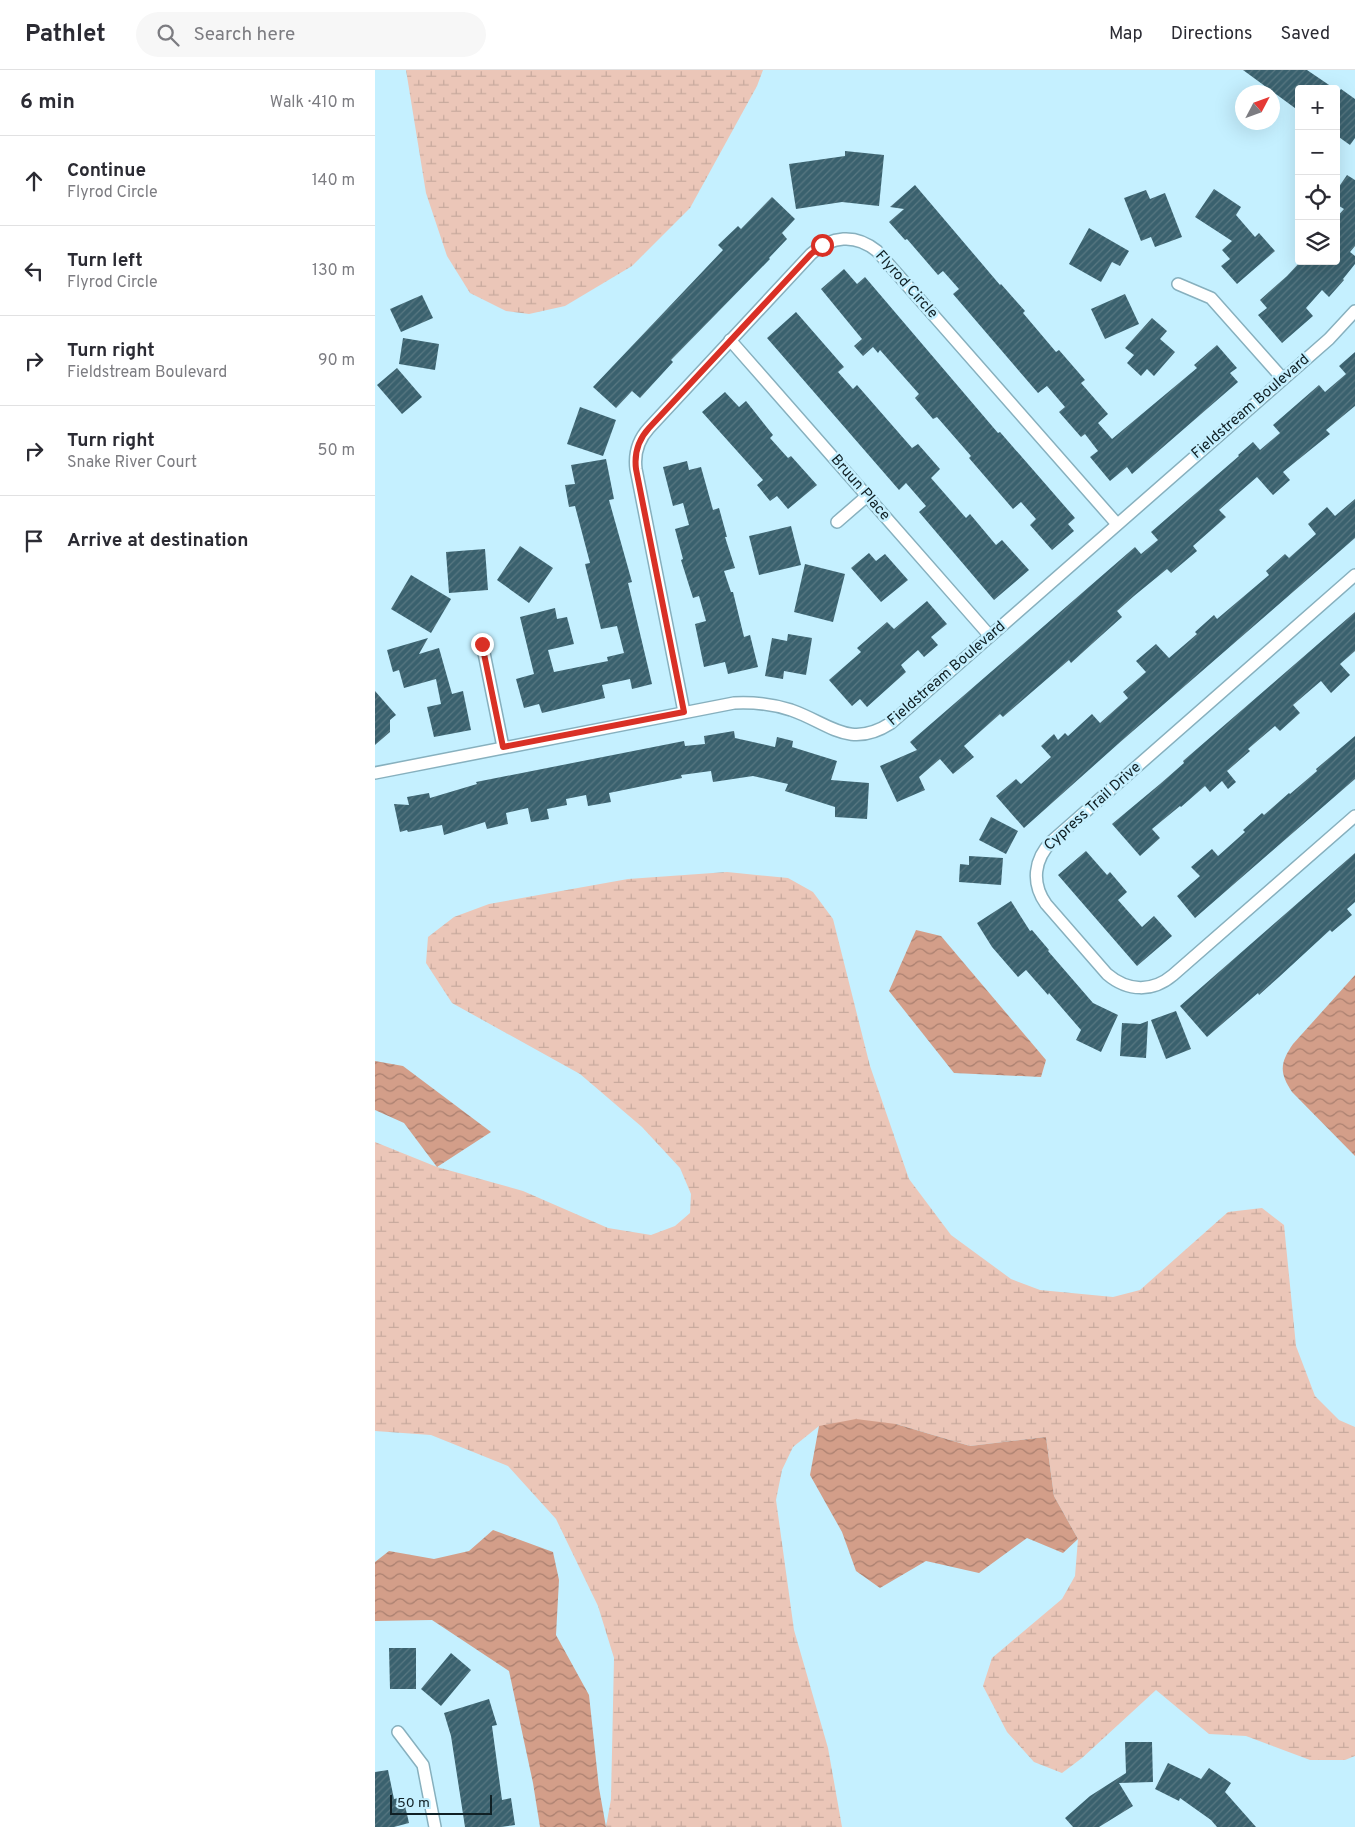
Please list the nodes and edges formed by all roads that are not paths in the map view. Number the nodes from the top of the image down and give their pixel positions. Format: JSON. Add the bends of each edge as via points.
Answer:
{"nodes":[{"id":1,"x":1178,"y":284,"type":"dead end"},
{"id":2,"x":1355,"y":311,"type":"edge"},
{"id":3,"x":730,"y":340,"type":"junction"},
{"id":4,"x":1283,"y":379,"type":"junction"},
{"id":5,"x":867,"y":496,"type":"junction"},
{"id":6,"x":837,"y":522,"type":"dead end"},
{"id":7,"x":1117,"y":524,"type":"junction"},
{"id":8,"x":1355,"y":575,"type":"edge"},
{"id":9,"x":990,"y":636,"type":"junction"},
{"id":10,"x":482,"y":644,"type":"dead end"},
{"id":11,"x":684,"y":712,"type":"junction"},
{"id":12,"x":503,"y":747,"type":"junction"},
{"id":13,"x":375,"y":773,"type":"edge"},
{"id":14,"x":1355,"y":816,"type":"edge"},
{"id":15,"x":398,"y":1732,"type":"dead end"},
{"id":16,"x":435,"y":1827,"type":"edge"}],
"edges":[{"from":1,"to":4,"type":"street","via":[[1211,298]]},
{"from":2,"to":4,"type":"street","name":"Fieldstream Boulevard","via":[[1329,339]]},
{"from":3,"to":5,"type":"street","name":"Bruun Place"},
{"from":3,"to":7,"type":"street","name":"Flyrod Circle","via":[[816,249],[842,238],[865,242],[877,251]]},
{"from":3,"to":11,"type":"street","name":"Flyrod Circle","via":[[643,435],[635,456]]},
{"from":4,"to":7,"type":"street","name":"Fieldstream Boulevard"},
{"from":5,"to":6,"type":"street"},
{"from":5,"to":9,"type":"street","name":"Bruun Place"},
{"from":7,"to":9,"type":"street","name":"Fieldstream Boulevard"},
{"from":8,"to":14,"type":"street","name":"Cypress Trail Drive","via":[[1052,841],[1038,861],[1037,884],[1046,904],[1111,978],[1128,987],[1152,987],[1173,975]]},
{"from":9,"to":11,"type":"street","name":"Fieldstream Boulevard","via":[[891,724],[864,735],[841,733],[796,712],[761,704],[734,703]]},
{"from":10,"to":12,"type":"street"},
{"from":11,"to":12,"type":"street","name":"Fieldstream Boulevard"},
{"from":12,"to":13,"type":"street","name":"Fieldstream Boulevard"},
{"from":15,"to":16,"type":"street","via":[[423,1765]]}]}
